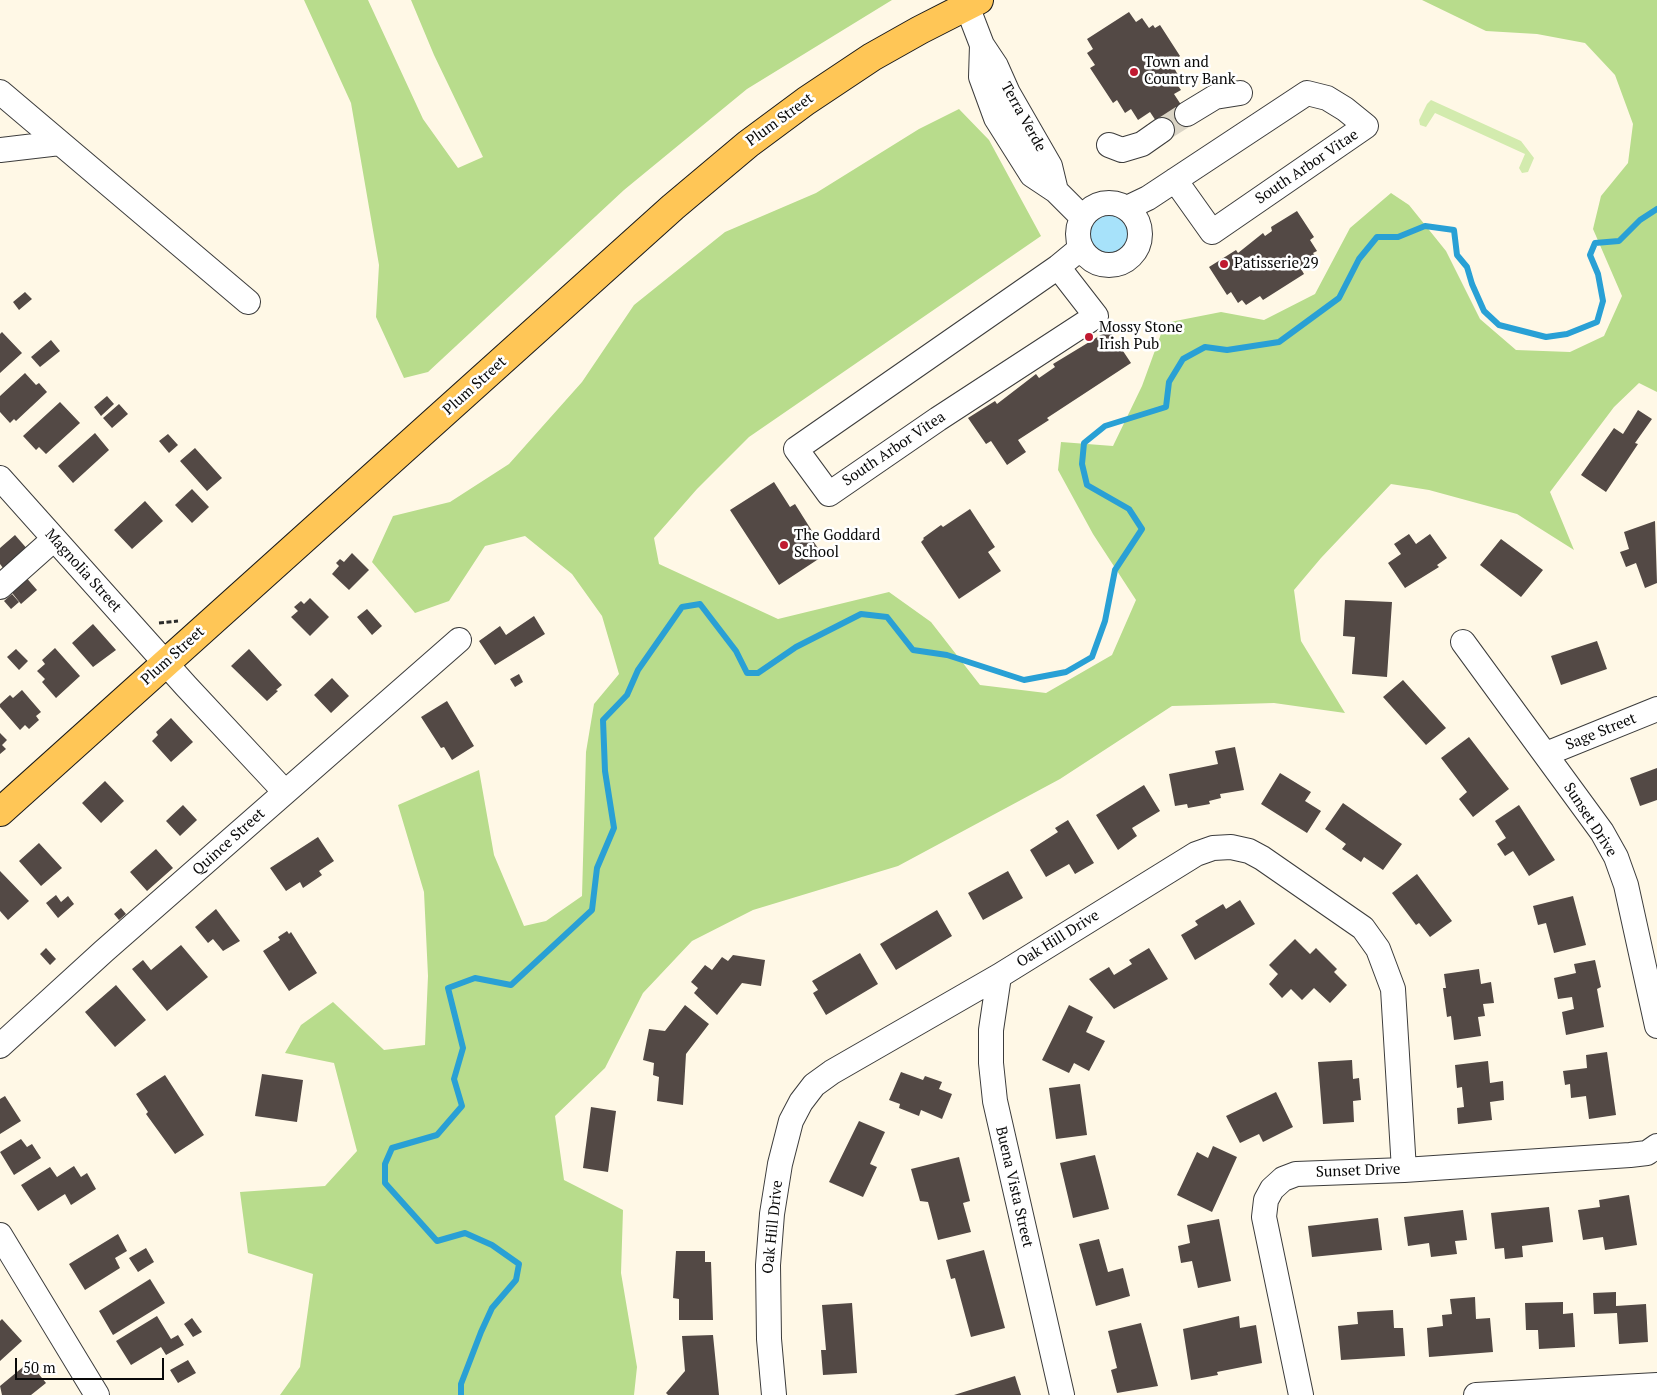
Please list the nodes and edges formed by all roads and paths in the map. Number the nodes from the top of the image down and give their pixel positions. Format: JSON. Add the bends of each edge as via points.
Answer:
{"nodes":[{"id":1,"x":973,"y":3,"type":"edge"},
{"id":2,"x":0,"y":92,"type":"edge"},
{"id":3,"x":1240,"y":93,"type":"dead end"},
{"id":4,"x":1187,"y":114,"type":"tunnel mouth"},
{"id":5,"x":1162,"y":130,"type":"tunnel mouth"},
{"id":6,"x":60,"y":143,"type":"junction"},
{"id":7,"x":1108,"y":145,"type":"dead end"},
{"id":8,"x":0,"y":150,"type":"edge"},
{"id":9,"x":1175,"y":180,"type":"junction"},
{"id":10,"x":1127,"y":208,"type":"junction"},
{"id":11,"x":1082,"y":217,"type":"junction"},
{"id":12,"x":1081,"y":248,"type":"junction"},
{"id":13,"x":1058,"y":267,"type":"junction"},
{"id":14,"x":248,"y":302,"type":"dead end"},
{"id":15,"x":0,"y":478,"type":"edge"},
{"id":16,"x":54,"y":539,"type":"junction"},
{"id":17,"x":0,"y":587,"type":"edge"},
{"id":18,"x":186,"y":617,"type":"dead end"},
{"id":19,"x":152,"y":621,"type":"dead end"},
{"id":20,"x":459,"y":640,"type":"dead end"},
{"id":21,"x":1463,"y":642,"type":"dead end"},
{"id":22,"x":166,"y":663,"type":"junction"},
{"id":23,"x":1657,"y":709,"type":"edge"},
{"id":24,"x":1546,"y":754,"type":"junction"},
{"id":25,"x":285,"y":792,"type":"junction"},
{"id":26,"x":0,"y":812,"type":"edge"},
{"id":27,"x":999,"y":976,"type":"junction"},
{"id":28,"x":1657,"y":1026,"type":"edge"},
{"id":29,"x":0,"y":1046,"type":"edge"},
{"id":30,"x":1657,"y":1146,"type":"edge"},
{"id":31,"x":1404,"y":1170,"type":"junction"},
{"id":32,"x":0,"y":1235,"type":"edge"},
{"id":33,"x":1657,"y":1384,"type":"edge"},
{"id":34,"x":97,"y":1395,"type":"edge"},
{"id":35,"x":774,"y":1395,"type":"edge"},
{"id":36,"x":1062,"y":1395,"type":"edge"},
{"id":37,"x":1301,"y":1395,"type":"edge"},
{"id":38,"x":1476,"y":1395,"type":"edge"}],
"edges":[{"from":1,"to":11,"type":"street","name":"Terra Verde","via":[[982,46],[981,77],[996,118],[1032,175]]},
{"from":1,"to":22,"type":"main road","name":"Plum Street","via":[[872,57],[748,144]]},
{"from":2,"to":6,"type":"street"},
{"from":3,"to":4,"type":"street","via":[[1215,97]]},
{"from":5,"to":7,"type":"street","via":[[1142,144],[1122,150]]},
{"from":6,"to":8,"type":"street"},
{"from":6,"to":14,"type":"street"},
{"from":9,"to":9,"type":"street","name":"South Arbor Vitae","via":[[1307,93],[1327,98],[1366,126],[1212,232]]},
{"from":9,"to":10,"type":"street","name":"South Arbor Vitae"},
{"from":10,"to":11,"type":"street","via":[[1108,202],[1089,210]]},
{"from":10,"to":12,"type":"street","via":[[1139,225],[1140,235],[1139,245],[1126,261],[1116,265],[1100,264]]},
{"from":11,"to":12,"type":"street","via":[[1078,232]]},
{"from":12,"to":13,"type":"street","name":"South Arbor Vitea"},
{"from":13,"to":13,"type":"street","name":"South Arbor Vitea","via":[[796,449],[829,494],[1096,316]]},
{"from":15,"to":16,"type":"street","name":"Magnolia Street"},
{"from":16,"to":17,"type":"street"},
{"from":16,"to":22,"type":"street","name":"Magnolia Street"},
{"from":18,"to":19,"type":"path","via":[[156,624]]},
{"from":20,"to":25,"type":"street","name":"Quince Street"},
{"from":21,"to":24,"type":"street","name":"Sunset Drive"},
{"from":22,"to":25,"type":"street","name":"Magnolia Street"},
{"from":22,"to":26,"type":"main road","name":"Plum Street"},
{"from":23,"to":24,"type":"street","name":"Sage Street"},
{"from":24,"to":28,"type":"street","name":"Sunset Drive","via":[[1616,857],[1626,885]]},
{"from":25,"to":29,"type":"street","name":"Quince Street"},
{"from":27,"to":31,"type":"street","name":"Oak Hill Drive","via":[[1196,854],[1231,847],[1249,851],[1363,928],[1378,949],[1393,989]]},
{"from":27,"to":35,"type":"street","name":"Oak Hill Drive","via":[[832,1072],[814,1085],[801,1102],[791,1121],[772,1214],[768,1330]]},
{"from":27,"to":36,"type":"street","name":"Buena Vista Street","via":[[991,1030],[995,1101]]},
{"from":30,"to":31,"type":"street","name":"Sunset Drive","via":[[1647,1153],[1630,1155]]},
{"from":31,"to":37,"type":"street","name":"Sunset Drive","via":[[1296,1174],[1283,1179],[1266,1200],[1264,1217]]},
{"from":32,"to":34,"type":"street"},
{"from":33,"to":38,"type":"street"}]}
